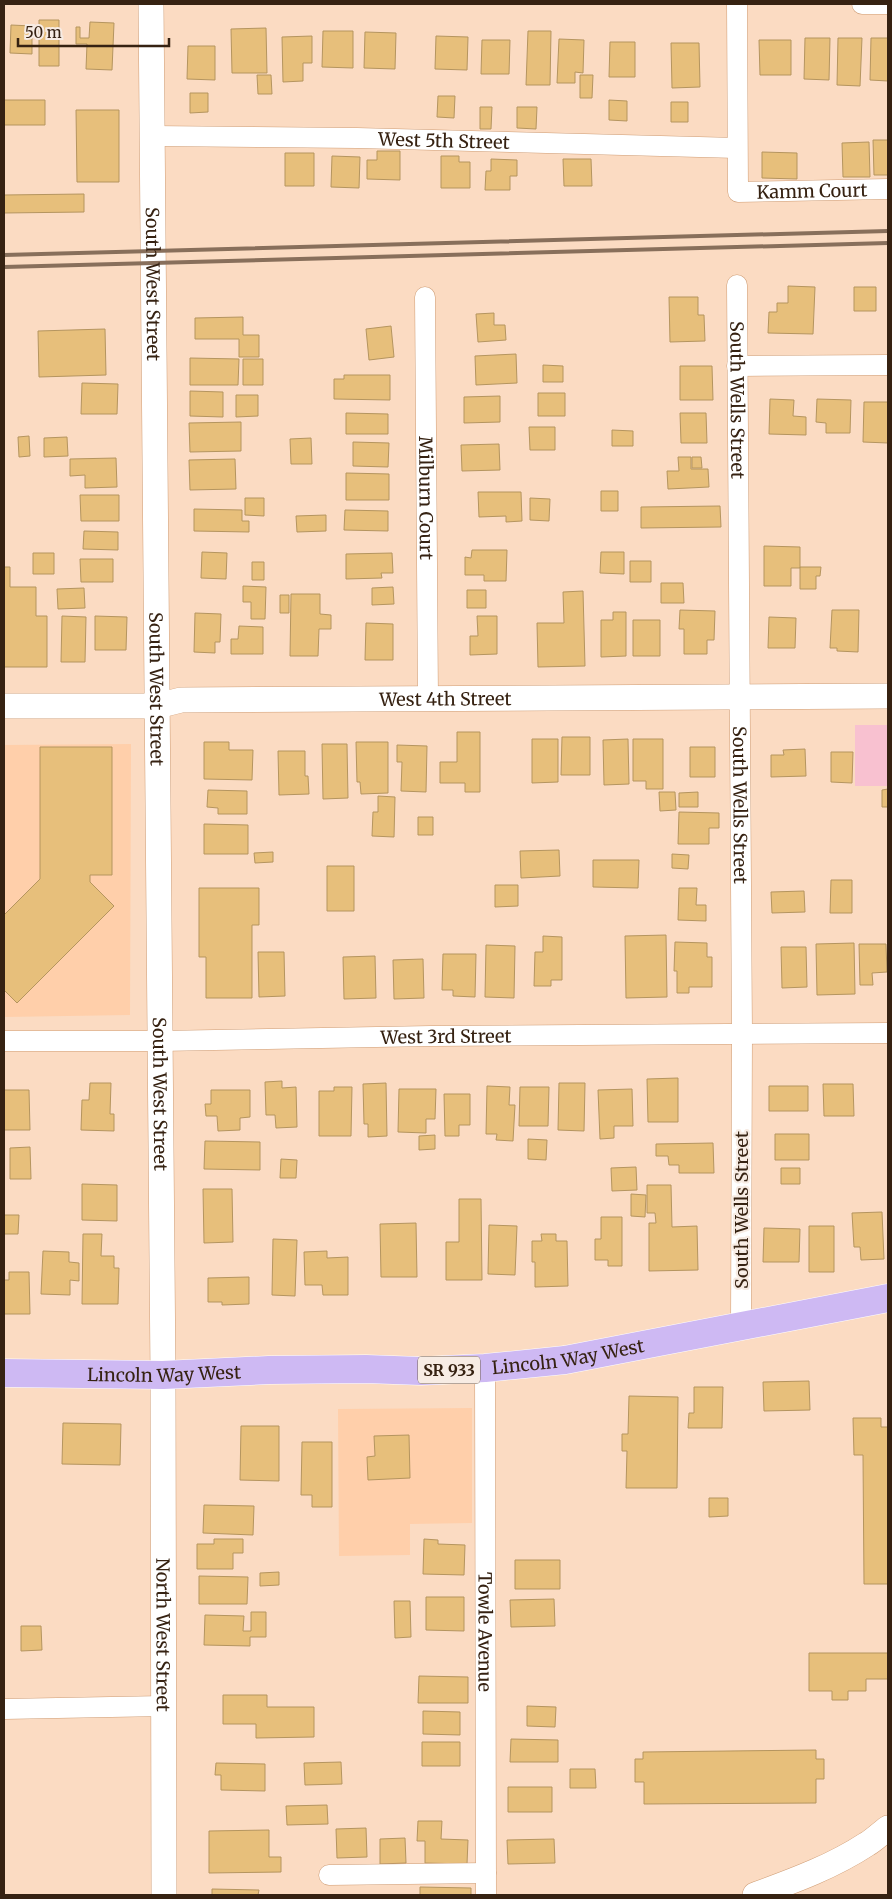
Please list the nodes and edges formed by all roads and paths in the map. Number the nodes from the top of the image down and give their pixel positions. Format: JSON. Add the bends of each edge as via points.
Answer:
{"nodes":[{"id":1,"x":151,"y":4,"type":"edge"},
{"id":2,"x":737,"y":4,"type":"edge"},
{"id":3,"x":862,"y":4,"type":"edge"},
{"id":4,"x":888,"y":4,"type":"edge"},
{"id":5,"x":152,"y":136,"type":"junction"},
{"id":6,"x":737,"y":148,"type":"junction"},
{"id":7,"x":888,"y":189,"type":"edge"},
{"id":8,"x":737,"y":285,"type":"dead end"},
{"id":9,"x":425,"y":298,"type":"dead end"},
{"id":10,"x":888,"y":365,"type":"edge"},
{"id":11,"x":737,"y":366,"type":"junction"},
{"id":12,"x":738,"y":696,"type":"junction"},
{"id":13,"x":888,"y":696,"type":"edge"},
{"id":14,"x":428,"y":698,"type":"junction"},
{"id":15,"x":4,"y":706,"type":"edge"},
{"id":16,"x":157,"y":706,"type":"junction"},
{"id":17,"x":888,"y":1033,"type":"edge"},
{"id":18,"x":742,"y":1034,"type":"junction"},
{"id":19,"x":4,"y":1041,"type":"edge"},
{"id":20,"x":160,"y":1041,"type":"junction"},
{"id":21,"x":888,"y":1298,"type":"edge"},
{"id":22,"x":741,"y":1326,"type":"junction"},
{"id":23,"x":485,"y":1368,"type":"junction"},
{"id":24,"x":4,"y":1374,"type":"edge"},
{"id":25,"x":163,"y":1375,"type":"junction"},
{"id":26,"x":164,"y":1706,"type":"junction"},
{"id":27,"x":4,"y":1709,"type":"edge"},
{"id":28,"x":888,"y":1828,"type":"edge"},
{"id":29,"x":486,"y":1873,"type":"junction"},
{"id":30,"x":329,"y":1875,"type":"dead end"},
{"id":31,"x":164,"y":1895,"type":"edge"},
{"id":32,"x":486,"y":1895,"type":"edge"},
{"id":33,"x":755,"y":1895,"type":"edge"}],
"edges":[{"from":1,"to":5,"type":"street","name":"South West Street"},
{"from":2,"to":6,"type":"street"},
{"from":3,"to":4,"type":"street"},
{"from":5,"to":6,"type":"street","name":"West 5th Street"},
{"from":5,"to":16,"type":"street","name":"South West Street"},
{"from":6,"to":7,"type":"street","name":"Kamm Court","via":[[738,192]]},
{"from":8,"to":11,"type":"street","name":"South Wells Street"},
{"from":9,"to":14,"type":"street","name":"Milburn Court"},
{"from":10,"to":11,"type":"street"},
{"from":11,"to":12,"type":"street","name":"South Wells Street"},
{"from":12,"to":13,"type":"street","name":"West 4th Street"},
{"from":12,"to":14,"type":"street","name":"West 4th Street"},
{"from":12,"to":18,"type":"street","name":"South Wells Street"},
{"from":14,"to":16,"type":"street","name":"West 4th Street","via":[[181,700]]},
{"from":15,"to":16,"type":"street","name":"West 4th Street"},
{"from":16,"to":20,"type":"street","name":"South West Street"},
{"from":17,"to":18,"type":"street","name":"West 3rd Street"},
{"from":18,"to":20,"type":"street","name":"West 3rd Street"},
{"from":18,"to":22,"type":"street","name":"South Wells Street"},
{"from":19,"to":20,"type":"street","name":"West 3rd Street"},
{"from":20,"to":25,"type":"street","name":"South West Street"},
{"from":21,"to":22,"type":"main road","name":"Lincoln Way West","number":"SR 933"},
{"from":22,"to":23,"type":"main road","name":"Lincoln Way West","number":"SR 933","via":[[565,1360]]},
{"from":23,"to":25,"type":"main road","name":"Lincoln Way West","number":"SR 933","via":[[269,1370]]},
{"from":23,"to":29,"type":"street","name":"Towle Avenue"},
{"from":24,"to":25,"type":"main road","name":"Lincoln Way West","number":"SR 933"},
{"from":25,"to":26,"type":"street","name":"North West Street"},
{"from":26,"to":27,"type":"street"},
{"from":26,"to":31,"type":"street","name":"North West Street"},
{"from":28,"to":33,"type":"street","via":[[869,1844],[838,1861]]},
{"from":29,"to":30,"type":"street"},
{"from":29,"to":32,"type":"street","name":"Towle Avenue"}]}
